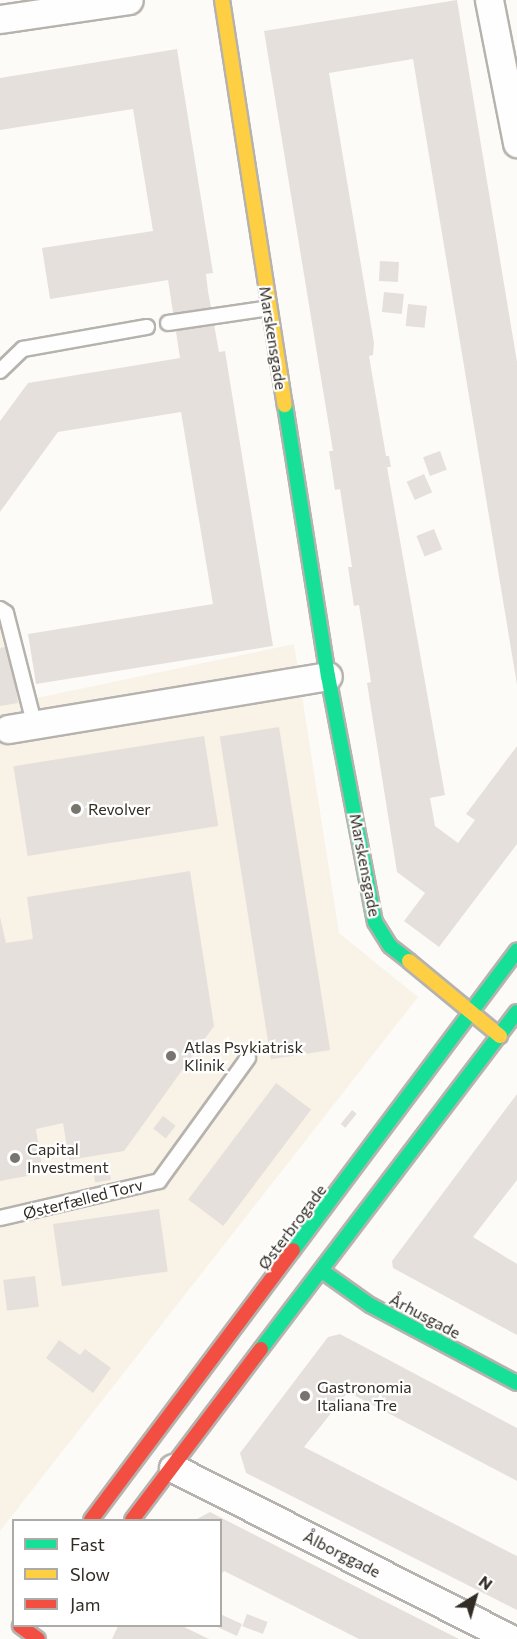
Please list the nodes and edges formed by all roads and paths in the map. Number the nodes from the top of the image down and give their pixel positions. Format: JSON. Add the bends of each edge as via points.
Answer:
{"nodes":[{"id":1,"x":129,"y":0,"type":"edge"},
{"id":2,"x":222,"y":0,"type":"edge"},
{"id":3,"x":489,"y":0,"type":"edge"},
{"id":4,"x":0,"y":20,"type":"edge"},
{"id":5,"x":517,"y":143,"type":"edge"},
{"id":6,"x":269,"y":309,"type":"junction"},
{"id":7,"x":168,"y":323,"type":"dead end"},
{"id":8,"x":147,"y":327,"type":"dead end"},
{"id":9,"x":0,"y":371,"type":"edge"},
{"id":10,"x":0,"y":609,"type":"edge"},
{"id":11,"x":328,"y":676,"type":"junction"},
{"id":12,"x":35,"y":727,"type":"junction"},
{"id":13,"x":8,"y":729,"type":"dead end"},
{"id":14,"x":517,"y":951,"type":"edge"},
{"id":15,"x":517,"y":1012,"type":"edge"},
{"id":16,"x":471,"y":1015,"type":"junction"},
{"id":17,"x":500,"y":1036,"type":"junction"},
{"id":18,"x":248,"y":1058,"type":"dead end"},
{"id":19,"x":0,"y":1218,"type":"edge"},
{"id":20,"x":322,"y":1271,"type":"junction"},
{"id":21,"x":517,"y":1383,"type":"edge"},
{"id":22,"x":146,"y":1451,"type":"junction"},
{"id":23,"x":173,"y":1468,"type":"junction"},
{"id":24,"x":93,"y":1519,"type":"edge"},
{"id":25,"x":134,"y":1519,"type":"edge"},
{"id":26,"x":20,"y":1627,"type":"edge"},
{"id":27,"x":50,"y":1627,"type":"edge"},
{"id":28,"x":39,"y":1639,"type":"edge"},
{"id":29,"x":511,"y":1639,"type":"edge"}],
"edges":[{"from":1,"to":4,"type":"street"},
{"from":2,"to":6,"type":"street","name":"Marskensgade"},
{"from":3,"to":5,"type":"street"},
{"from":6,"to":7,"type":"lane"},
{"from":6,"to":11,"type":"street","name":"Marskensgade"},
{"from":8,"to":9,"type":"lane","via":[[23,349]]},
{"from":10,"to":12,"type":"lane","via":[[6,613]]},
{"from":11,"to":12,"type":"street"},
{"from":11,"to":16,"type":"street","name":"Marskensgade","via":[[375,921],[390,946]]},
{"from":12,"to":13,"type":"street"},
{"from":14,"to":16,"type":"street","name":"Østerbrogade"},
{"from":15,"to":17,"type":"street"},
{"from":16,"to":17,"type":"street","name":"Marskensgade"},
{"from":16,"to":22,"type":"street","name":"Østerbrogade"},
{"from":17,"to":20,"type":"street"},
{"from":18,"to":19,"type":"lane","name":"Østerfælled Torv","via":[[159,1180]]},
{"from":20,"to":21,"type":"street","name":"Århusgade","via":[[370,1305]]},
{"from":20,"to":23,"type":"street"},
{"from":22,"to":23,"type":"street"},
{"from":22,"to":24,"type":"street","name":"Østerbrogade"},
{"from":23,"to":25,"type":"street"},
{"from":23,"to":29,"type":"street","name":"Ålborggade"},
{"from":26,"to":28,"type":"street"},
{"from":27,"to":28,"type":"street"}]}
